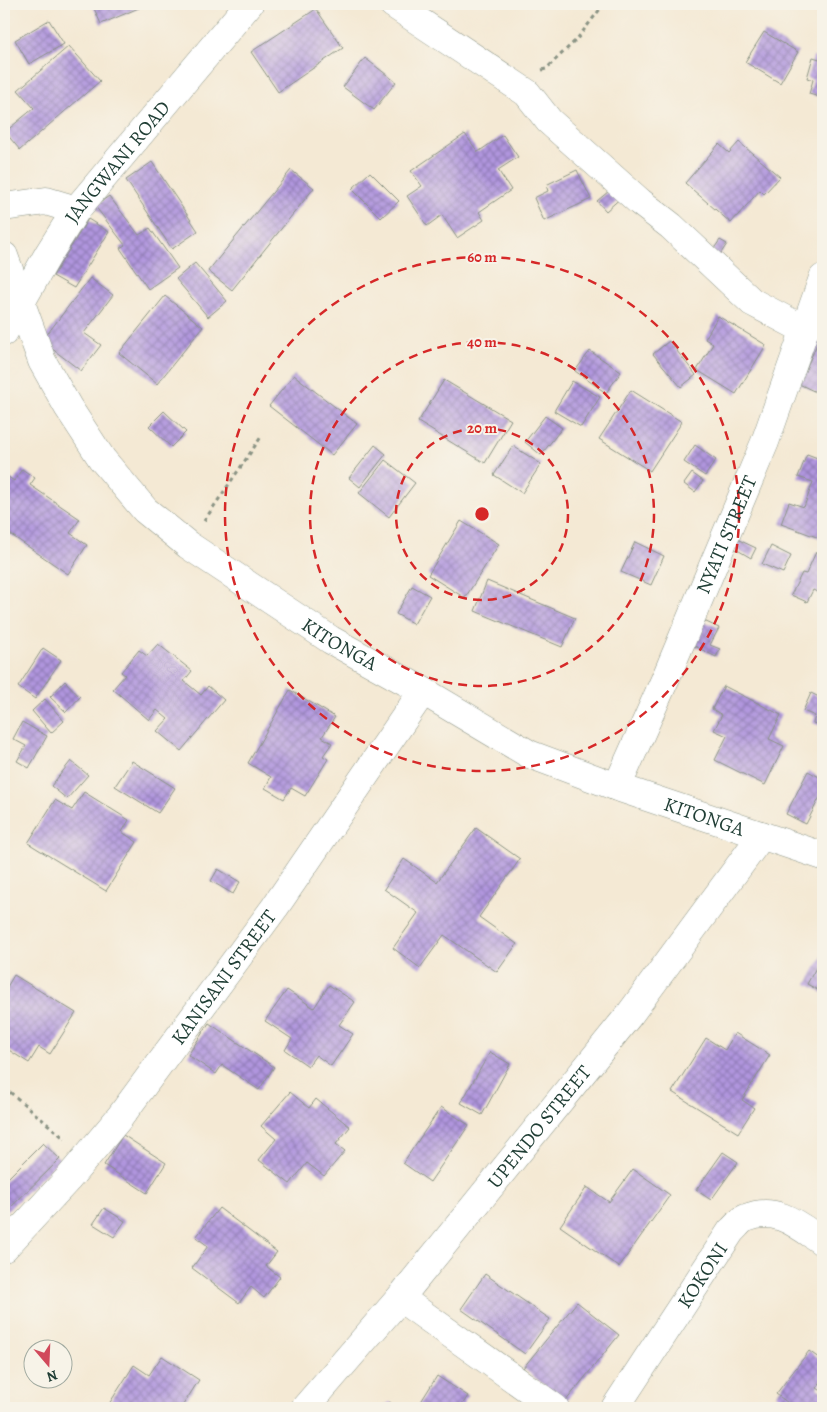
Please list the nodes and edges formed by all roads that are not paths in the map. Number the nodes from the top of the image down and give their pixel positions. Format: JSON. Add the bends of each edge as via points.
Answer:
{"nodes":[{"id":1,"x":249,"y":4,"type":"edge"},
{"id":2,"x":393,"y":4,"type":"edge"},
{"id":3,"x":4,"y":207,"type":"edge"},
{"id":4,"x":76,"y":210,"type":"junction"},
{"id":5,"x":4,"y":256,"type":"edge"},
{"id":6,"x":823,"y":278,"type":"edge"},
{"id":7,"x":21,"y":302,"type":"junction"},
{"id":8,"x":805,"y":330,"type":"junction"},
{"id":9,"x":4,"y":332,"type":"edge"},
{"id":10,"x":423,"y":691,"type":"junction"},
{"id":11,"x":617,"y":787,"type":"junction"},
{"id":12,"x":762,"y":835,"type":"junction"},
{"id":13,"x":823,"y":856,"type":"edge"},
{"id":14,"x":823,"y":1242,"type":"edge"},
{"id":15,"x":4,"y":1248,"type":"edge"},
{"id":16,"x":400,"y":1298,"type":"junction"},
{"id":17,"x":305,"y":1408,"type":"edge"},
{"id":18,"x":555,"y":1408,"type":"edge"},
{"id":19,"x":615,"y":1408,"type":"edge"}],
"edges":[{"from":1,"to":4,"type":"street","name":"JANGWANI ROAD"},
{"from":2,"to":8,"type":"street","via":[[526,93],[549,121],[671,226],[752,302]]},
{"from":3,"to":4,"type":"street","via":[[46,201]]},
{"from":4,"to":7,"type":"street","name":"JANGWANI ROAD"},
{"from":5,"to":7,"type":"street","name":"KITONGA"},
{"from":6,"to":8,"type":"street","name":"NYATI STREET"},
{"from":7,"to":9,"type":"street","name":"JANGWANI ROAD"},
{"from":7,"to":10,"type":"street","name":"KITONGA","via":[[42,361],[68,407],[102,459],[145,510],[188,545],[331,640]]},
{"from":8,"to":11,"type":"street","name":"NYATI STREET","via":[[765,442]]},
{"from":10,"to":11,"type":"street","name":"KITONGA","via":[[529,754]]},
{"from":10,"to":15,"type":"street","name":"KANISANI STREET","via":[[275,907],[120,1117]]},
{"from":11,"to":12,"type":"street","name":"KITONGA"},
{"from":12,"to":13,"type":"street","name":"KITONGA"},
{"from":12,"to":16,"type":"street","name":"UPENDO STREET","via":[[630,1014]]},
{"from":14,"to":19,"type":"street","name":"KOKONI","via":[[784,1216],[766,1213],[744,1218],[731,1231]]},
{"from":16,"to":17,"type":"street","name":"UPENDO STREET"},
{"from":16,"to":18,"type":"street"}]}
